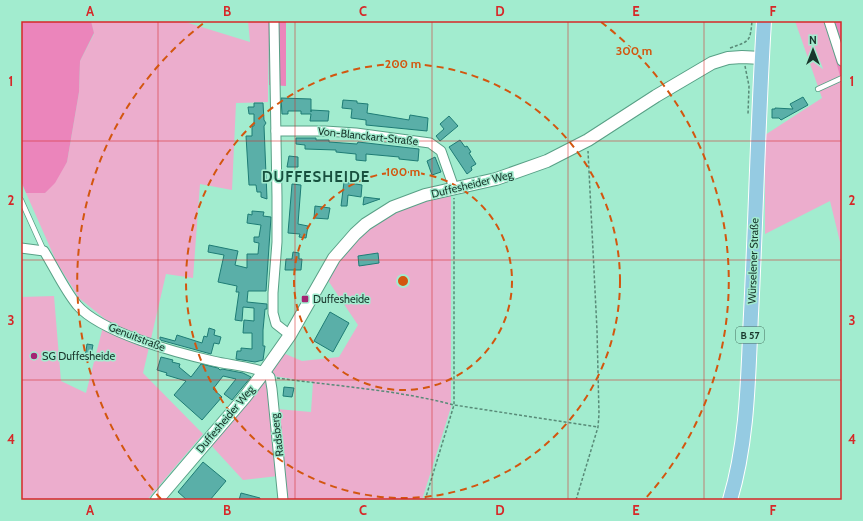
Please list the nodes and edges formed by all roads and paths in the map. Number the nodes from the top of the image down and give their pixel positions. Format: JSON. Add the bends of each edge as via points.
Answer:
{"nodes":[{"id":1,"x":274,"y":21,"type":"edge"},
{"id":2,"x":752,"y":21,"type":"edge"},
{"id":3,"x":764,"y":21,"type":"edge"},
{"id":4,"x":829,"y":21,"type":"edge"},
{"id":5,"x":726,"y":49,"type":"dead end"},
{"id":6,"x":745,"y":57,"type":"junction"},
{"id":7,"x":762,"y":58,"type":"junction"},
{"id":8,"x":842,"y":61,"type":"edge"},
{"id":9,"x":842,"y":78,"type":"edge"},
{"id":10,"x":818,"y":89,"type":"dead end"},
{"id":11,"x":748,"y":117,"type":"dead end"},
{"id":12,"x":276,"y":131,"type":"junction"},
{"id":13,"x":588,"y":140,"type":"junction"},
{"id":14,"x":454,"y":188,"type":"junction"},
{"id":15,"x":21,"y":200,"type":"edge"},
{"id":16,"x":21,"y":248,"type":"edge"},
{"id":17,"x":44,"y":251,"type":"junction"},
{"id":18,"x":290,"y":335,"type":"junction"},
{"id":19,"x":267,"y":375,"type":"junction"},
{"id":20,"x":454,"y":406,"type":"junction"},
{"id":21,"x":598,"y":427,"type":"junction"},
{"id":22,"x":157,"y":500,"type":"edge"},
{"id":23,"x":283,"y":500,"type":"edge"},
{"id":24,"x":425,"y":500,"type":"edge"},
{"id":25,"x":576,"y":500,"type":"edge"},
{"id":26,"x":730,"y":500,"type":"edge"}],
"edges":[{"from":1,"to":12,"type":"street"},
{"from":2,"to":5,"type":"path","via":[[749,39],[745,43]]},
{"from":3,"to":7,"type":"main road","name":"Würselener Straße","number":"B 57"},
{"from":4,"to":8,"type":"street"},
{"from":6,"to":7,"type":"street","name":"Duffesheider Weg"},
{"from":6,"to":11,"type":"path","via":[[749,86]]},
{"from":6,"to":13,"type":"street","name":"Duffesheider Weg","via":[[728,58],[712,63]]},
{"from":7,"to":26,"type":"main road","name":"Würselener Straße","number":"B 57","via":[[747,398],[739,459]]},
{"from":9,"to":10,"type":"lane"},
{"from":12,"to":14,"type":"street","name":"Von-Blanckart-Straße","via":[[325,130],[430,143],[441,151]]},
{"from":12,"to":18,"type":"street","via":[[273,313],[276,324]]},
{"from":13,"to":14,"type":"street","name":"Duffesheider Weg","via":[[547,161],[496,180]]},
{"from":13,"to":21,"type":"path","via":[[599,372]]},
{"from":14,"to":18,"type":"street","name":"Duffesheider Weg","via":[[393,207],[355,234],[334,258]]},
{"from":14,"to":20,"type":"path"},
{"from":15,"to":17,"type":"lane"},
{"from":16,"to":17,"type":"street"},
{"from":17,"to":19,"type":"street","name":"Genuitstraße","via":[[78,307],[104,324],[121,333],[190,356]]},
{"from":18,"to":19,"type":"street","name":"Duffesheider Weg"},
{"from":19,"to":20,"type":"path","via":[[438,401]]},
{"from":19,"to":22,"type":"street","name":"Duffesheider Weg"},
{"from":19,"to":23,"type":"street","name":"Radsberg"},
{"from":20,"to":21,"type":"path"},
{"from":20,"to":24,"type":"path"},
{"from":21,"to":25,"type":"path"}]}
